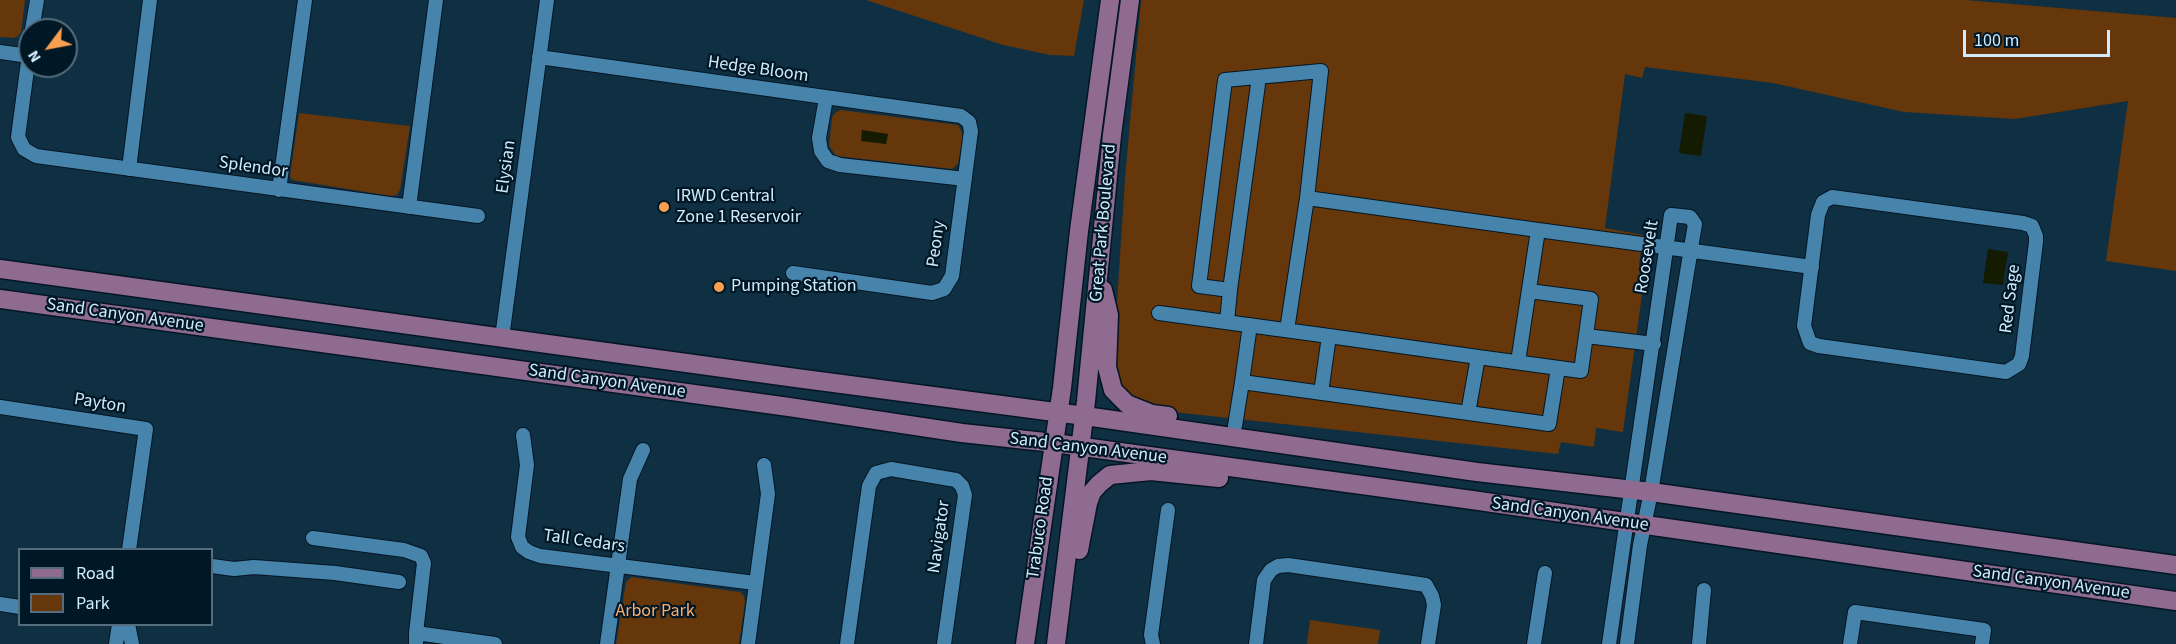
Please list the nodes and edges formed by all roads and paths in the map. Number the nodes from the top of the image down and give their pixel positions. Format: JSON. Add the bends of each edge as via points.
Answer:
{"nodes":[{"id":1,"x":37,"y":0,"type":"edge"},
{"id":2,"x":150,"y":0,"type":"edge"},
{"id":3,"x":305,"y":0,"type":"edge"},
{"id":4,"x":436,"y":0,"type":"edge"},
{"id":5,"x":547,"y":0,"type":"edge"},
{"id":6,"x":1110,"y":0,"type":"edge"},
{"id":7,"x":1130,"y":0,"type":"edge"},
{"id":8,"x":34,"y":18,"type":"edge"},
{"id":9,"x":18,"y":51,"type":"edge"},
{"id":10,"x":0,"y":52,"type":"edge"},
{"id":11,"x":539,"y":57,"type":"junction"},
{"id":12,"x":1259,"y":76,"type":"junction"},
{"id":13,"x":26,"y":78,"type":"edge"},
{"id":14,"x":825,"y":98,"type":"junction"},
{"id":15,"x":969,"y":122,"type":"joint"},
{"id":16,"x":129,"y":169,"type":"junction"},
{"id":17,"x":965,"y":179,"type":"junction"},
{"id":18,"x":279,"y":190,"type":"junction"},
{"id":19,"x":1307,"y":198,"type":"junction"},
{"id":20,"x":409,"y":207,"type":"junction"},
{"id":21,"x":478,"y":216,"type":"dead end"},
{"id":22,"x":1538,"y":230,"type":"junction"},
{"id":23,"x":1667,"y":249,"type":"junction"},
{"id":24,"x":1692,"y":251,"type":"junction"},
{"id":25,"x":1812,"y":267,"type":"junction"},
{"id":26,"x":0,"y":269,"type":"edge"},
{"id":27,"x":793,"y":273,"type":"dead end"},
{"id":28,"x":1100,"y":275,"type":"junction"},
{"id":29,"x":1230,"y":290,"type":"junction"},
{"id":30,"x":1528,"y":291,"type":"junction"},
{"id":31,"x":0,"y":299,"type":"edge"},
{"id":32,"x":1159,"y":313,"type":"dead end"},
{"id":33,"x":1227,"y":322,"type":"junction"},
{"id":34,"x":1250,"y":325,"type":"junction"},
{"id":35,"x":1287,"y":330,"type":"junction"},
{"id":36,"x":1329,"y":336,"type":"junction"},
{"id":37,"x":1586,"y":336,"type":"junction"},
{"id":38,"x":502,"y":338,"type":"junction"},
{"id":39,"x":1654,"y":344,"type":"junction"},
{"id":40,"x":1478,"y":357,"type":"junction"},
{"id":41,"x":1518,"y":362,"type":"junction"},
{"id":42,"x":1558,"y":368,"type":"junction"},
{"id":43,"x":1242,"y":382,"type":"junction"},
{"id":44,"x":1321,"y":393,"type":"junction"},
{"id":45,"x":0,"y":407,"type":"edge"},
{"id":46,"x":1058,"y":412,"type":"junction"},
{"id":47,"x":1468,"y":413,"type":"junction"},
{"id":48,"x":1085,"y":416,"type":"junction"},
{"id":49,"x":1235,"y":426,"type":"junction"},
{"id":50,"x":523,"y":435,"type":"dead end"},
{"id":51,"x":1054,"y":443,"type":"junction"},
{"id":52,"x":1080,"y":447,"type":"junction"},
{"id":53,"x":643,"y":450,"type":"dead end"},
{"id":54,"x":1332,"y":450,"type":"junction"},
{"id":55,"x":764,"y":465,"type":"dead end"},
{"id":56,"x":1253,"y":471,"type":"junction"},
{"id":57,"x":1632,"y":489,"type":"junction"},
{"id":58,"x":1652,"y":492,"type":"junction"},
{"id":59,"x":1168,"y":510,"type":"dead end"},
{"id":60,"x":1635,"y":524,"type":"junction"},
{"id":61,"x":313,"y":538,"type":"dead end"},
{"id":62,"x":129,"y":548,"type":"edge"},
{"id":63,"x":2176,"y":565,"type":"edge"},
{"id":64,"x":213,"y":566,"type":"edge"},
{"id":65,"x":618,"y":566,"type":"junction"},
{"id":66,"x":1545,"y":573,"type":"dead end"},
{"id":67,"x":399,"y":582,"type":"dead end"},
{"id":68,"x":755,"y":583,"type":"junction"},
{"id":69,"x":1704,"y":590,"type":"dead end"},
{"id":70,"x":2176,"y":601,"type":"edge"},
{"id":71,"x":0,"y":604,"type":"edge"},
{"id":72,"x":18,"y":607,"type":"edge"},
{"id":73,"x":119,"y":626,"type":"edge"},
{"id":74,"x":128,"y":626,"type":"edge"},
{"id":75,"x":1983,"y":637,"type":"edge"},
{"id":76,"x":414,"y":640,"type":"edge"},
{"id":77,"x":116,"y":644,"type":"edge"},
{"id":78,"x":132,"y":644,"type":"edge"},
{"id":79,"x":495,"y":644,"type":"edge"},
{"id":80,"x":607,"y":644,"type":"edge"},
{"id":81,"x":748,"y":644,"type":"edge"},
{"id":82,"x":847,"y":644,"type":"edge"},
{"id":83,"x":944,"y":644,"type":"edge"},
{"id":84,"x":1025,"y":644,"type":"edge"},
{"id":85,"x":1056,"y":644,"type":"edge"},
{"id":86,"x":1067,"y":644,"type":"edge"},
{"id":87,"x":1153,"y":644,"type":"edge"},
{"id":88,"x":1256,"y":644,"type":"edge"},
{"id":89,"x":1428,"y":644,"type":"edge"},
{"id":90,"x":1534,"y":644,"type":"edge"},
{"id":91,"x":1609,"y":644,"type":"edge"},
{"id":92,"x":1627,"y":644,"type":"edge"},
{"id":93,"x":1699,"y":644,"type":"edge"},
{"id":94,"x":1850,"y":644,"type":"edge"}],
"edges":[{"from":1,"to":8,"type":"street"},
{"from":2,"to":16,"type":"street"},
{"from":3,"to":18,"type":"street"},
{"from":4,"to":20,"type":"street"},
{"from":5,"to":11,"type":"street","name":"Elysian"},
{"from":6,"to":46,"type":"main road","name":"Great Park Boulevard"},
{"from":7,"to":28,"type":"main road","name":"Great Park Boulevard","via":[[1112,135]]},
{"from":9,"to":10,"type":"street"},
{"from":11,"to":14,"type":"street","name":"Hedge Bloom"},
{"from":11,"to":38,"type":"street","name":"Elysian"},
{"from":12,"to":19,"type":"street","via":[[1320,71]]},
{"from":12,"to":29,"type":"street"},
{"from":12,"to":29,"type":"street","via":[[1225,80],[1198,286]]},
{"from":13,"to":16,"type":"street","name":"Splendor","via":[[18,137],[24,149],[36,156]]},
{"from":14,"to":15,"type":"street","name":"Hedge Bloom","via":[[961,116]]},
{"from":14,"to":17,"type":"street","via":[[819,138],[828,161]]},
{"from":15,"to":17,"type":"street","name":"Peony"},
{"from":16,"to":18,"type":"street","name":"Splendor"},
{"from":17,"to":27,"type":"street","name":"Peony","via":[[952,276],[944,289],[932,293]]},
{"from":18,"to":20,"type":"street","name":"Splendor"},
{"from":19,"to":22,"type":"street"},
{"from":19,"to":35,"type":"street"},
{"from":20,"to":21,"type":"street","name":"Splendor"},
{"from":22,"to":23,"type":"street"},
{"from":22,"to":30,"type":"street"},
{"from":23,"to":24,"type":"street"},
{"from":23,"to":24,"type":"street","name":"Roosevelt","via":[[1671,215],[1690,217],[1695,224]]},
{"from":23,"to":39,"type":"street","name":"Roosevelt"},
{"from":24,"to":25,"type":"street"},
{"from":24,"to":58,"type":"street","name":"Roosevelt"},
{"from":25,"to":25,"type":"street","name":"Red Sage","via":[[1818,215],[1822,202],[1832,197],[2032,226],[2036,242],[2019,364],[2006,372],[1810,342],[1804,326]]},
{"from":26,"to":38,"type":"main road","name":"Sand Canyon Avenue"},
{"from":28,"to":48,"type":"main road","name":"Great Park Boulevard"},
{"from":28,"to":49,"type":"main road","via":[[1109,315],[1107,367],[1113,390],[1127,404],[1152,414]]},
{"from":29,"to":33,"type":"street"},
{"from":30,"to":37,"type":"street","via":[[1591,299]]},
{"from":30,"to":41,"type":"street"},
{"from":31,"to":51,"type":"main road","name":"Sand Canyon Avenue"},
{"from":32,"to":33,"type":"street"},
{"from":33,"to":34,"type":"street"},
{"from":34,"to":35,"type":"street"},
{"from":34,"to":43,"type":"street"},
{"from":35,"to":36,"type":"street"},
{"from":36,"to":40,"type":"street"},
{"from":36,"to":44,"type":"street"},
{"from":37,"to":39,"type":"street"},
{"from":37,"to":42,"type":"street","via":[[1581,370]]},
{"from":38,"to":46,"type":"main road","name":"Sand Canyon Avenue"},
{"from":39,"to":57,"type":"street","name":"Roosevelt"},
{"from":40,"to":41,"type":"street"},
{"from":40,"to":47,"type":"street"},
{"from":41,"to":42,"type":"street"},
{"from":42,"to":47,"type":"street","via":[[1549,424]]},
{"from":43,"to":44,"type":"street"},
{"from":43,"to":49,"type":"street"},
{"from":44,"to":47,"type":"street"},
{"from":45,"to":62,"type":"street","name":"Payton","via":[[146,429]]},
{"from":46,"to":48,"type":"main road","name":"Sand Canyon Avenue"},
{"from":46,"to":51,"type":"main road","name":"Trabuco Road"},
{"from":48,"to":52,"type":"main road","name":"Great Park Boulevard"},
{"from":48,"to":54,"type":"main road","name":"Sand Canyon Avenue"},
{"from":49,"to":54,"type":"main road","via":[[1313,436]]},
{"from":50,"to":65,"type":"street","name":"Tall Cedars","via":[[527,465],[519,543],[540,556]]},
{"from":51,"to":52,"type":"main road","name":"Sand Canyon Avenue"},
{"from":51,"to":84,"type":"main road","name":"Trabuco Road"},
{"from":52,"to":56,"type":"main road","name":"Sand Canyon Avenue"},
{"from":52,"to":85,"type":"main road","name":"Trabuco Road"},
{"from":53,"to":65,"type":"street","via":[[630,479]]},
{"from":54,"to":57,"type":"main road","name":"Sand Canyon Avenue"},
{"from":55,"to":68,"type":"street","via":[[768,494]]},
{"from":56,"to":60,"type":"main road","name":"Sand Canyon Avenue"},
{"from":56,"to":86,"type":"main road","via":[[1224,478],[1151,471],[1110,475],[1099,484],[1088,503],[1082,531]]},
{"from":57,"to":58,"type":"main road","name":"Sand Canyon Avenue"},
{"from":57,"to":60,"type":"street","name":"Roosevelt"},
{"from":58,"to":60,"type":"street","name":"Roosevelt"},
{"from":58,"to":63,"type":"main road","name":"Sand Canyon Avenue"},
{"from":59,"to":87,"type":"street"},
{"from":60,"to":70,"type":"main road","name":"Sand Canyon Avenue"},
{"from":60,"to":91,"type":"street","name":"Roosevelt"},
{"from":60,"to":92,"type":"street","name":"Roosevelt"},
{"from":61,"to":76,"type":"street","via":[[404,550],[421,556],[424,563]]},
{"from":64,"to":67,"type":"street","via":[[326,572]]},
{"from":65,"to":68,"type":"street","name":"Tall Cedars"},
{"from":65,"to":80,"type":"street"},
{"from":66,"to":90,"type":"street"},
{"from":68,"to":81,"type":"street"},
{"from":69,"to":93,"type":"street"},
{"from":71,"to":72,"type":"street"},
{"from":73,"to":77,"type":"street"},
{"from":74,"to":78,"type":"street"},
{"from":75,"to":94,"type":"street","via":[[1855,612]]},
{"from":76,"to":79,"type":"street"},
{"from":82,"to":83,"type":"street","name":"Navigator","via":[[869,486],[879,471],[891,469],[956,480],[965,495]]},
{"from":88,"to":89,"type":"street","via":[[1264,580],[1271,570],[1288,565],[1426,585],[1434,605]]}]}
